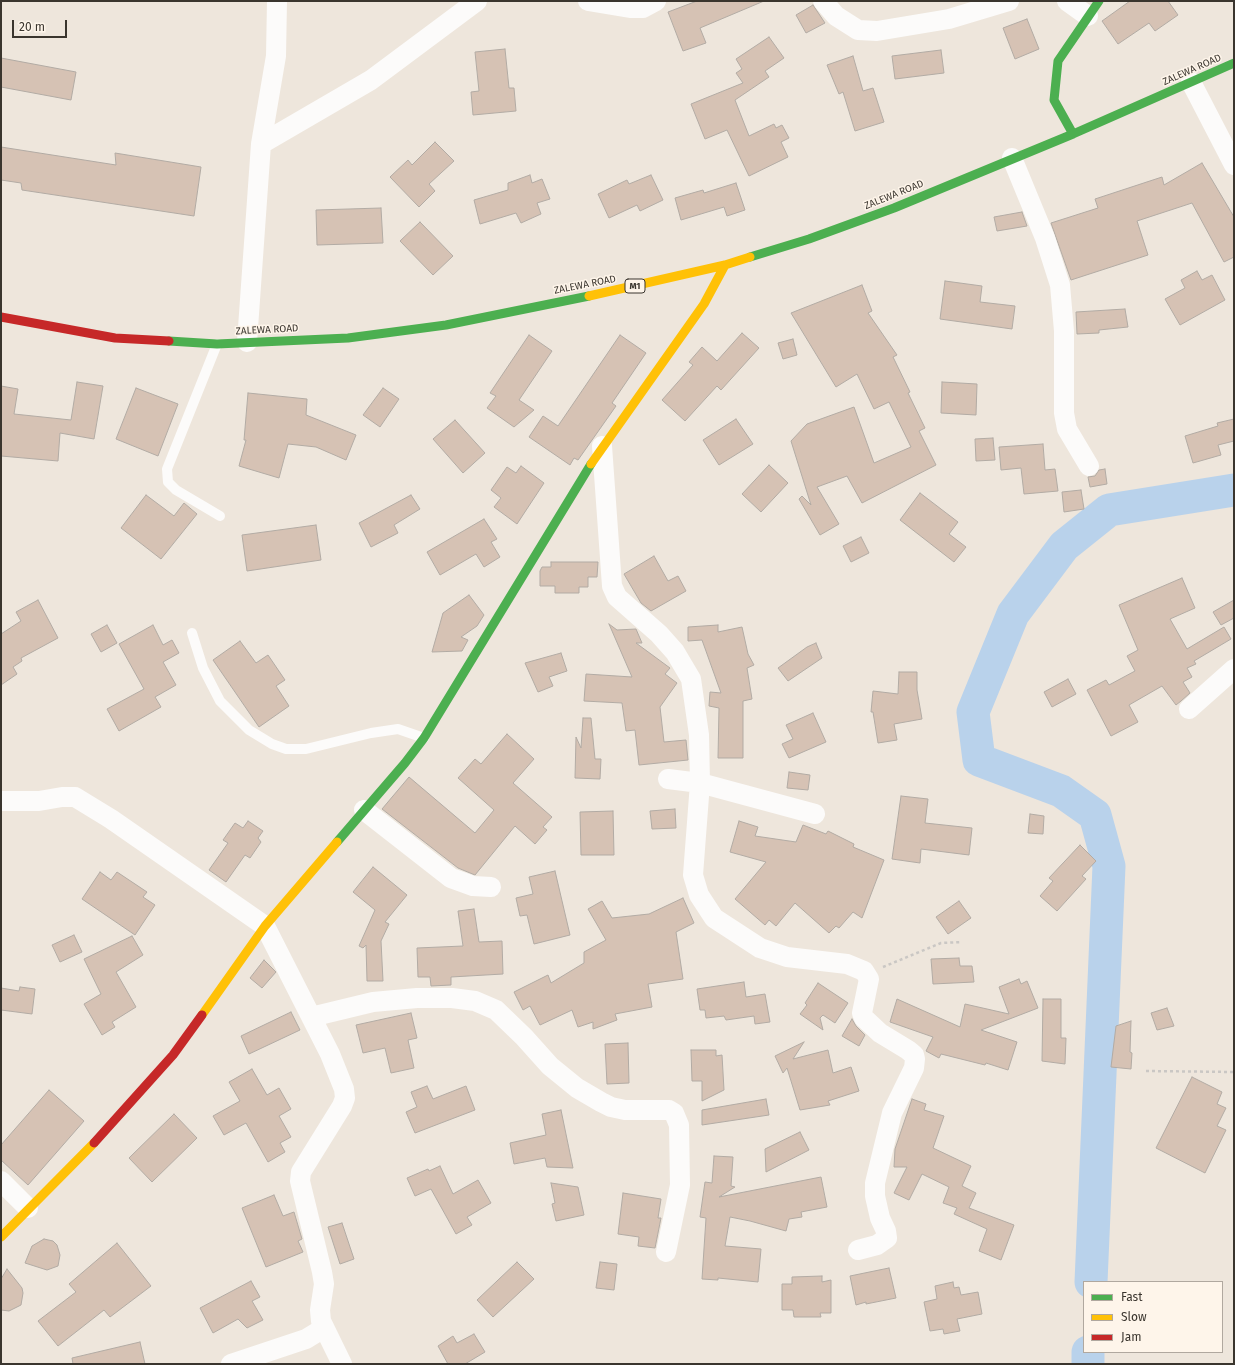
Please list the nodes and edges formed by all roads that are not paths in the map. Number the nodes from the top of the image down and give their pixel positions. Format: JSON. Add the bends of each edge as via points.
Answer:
{"nodes":[{"id":1,"x":277,"y":1,"type":"edge"},
{"id":2,"x":477,"y":1,"type":"edge"},
{"id":3,"x":588,"y":1,"type":"edge"},
{"id":4,"x":656,"y":1,"type":"edge"},
{"id":5,"x":822,"y":1,"type":"edge"},
{"id":6,"x":1009,"y":1,"type":"edge"},
{"id":7,"x":1067,"y":1,"type":"edge"},
{"id":8,"x":1093,"y":8,"type":"edge"},
{"id":9,"x":1234,"y":63,"type":"edge"},
{"id":10,"x":1191,"y":82,"type":"junction"},
{"id":11,"x":1073,"y":134,"type":"junction"},
{"id":12,"x":261,"y":144,"type":"junction"},
{"id":13,"x":1012,"y":158,"type":"junction"},
{"id":14,"x":1234,"y":165,"type":"edge"},
{"id":15,"x":724,"y":265,"type":"junction"},
{"id":16,"x":1,"y":317,"type":"edge"},
{"id":17,"x":247,"y":342,"type":"junction"},
{"id":18,"x":217,"y":344,"type":"junction"},
{"id":19,"x":602,"y":446,"type":"junction"},
{"id":20,"x":1089,"y":466,"type":"dead end"},
{"id":21,"x":220,"y":516,"type":"dead end"},
{"id":22,"x":192,"y":633,"type":"dead end"},
{"id":23,"x":1234,"y":669,"type":"edge"},
{"id":24,"x":1189,"y":708,"type":"dead end"},
{"id":25,"x":424,"y":738,"type":"junction"},
{"id":26,"x":668,"y":779,"type":"dead end"},
{"id":27,"x":700,"y":783,"type":"junction"},
{"id":28,"x":1,"y":801,"type":"edge"},
{"id":29,"x":364,"y":810,"type":"junction"},
{"id":30,"x":815,"y":814,"type":"dead end"},
{"id":31,"x":491,"y":887,"type":"dead end"},
{"id":32,"x":265,"y":926,"type":"junction"},
{"id":33,"x":311,"y":1017,"type":"junction"},
{"id":34,"x":1,"y":1181,"type":"edge"},
{"id":35,"x":28,"y":1208,"type":"junction"},
{"id":36,"x":1,"y":1237,"type":"edge"},
{"id":37,"x":858,"y":1250,"type":"dead end"},
{"id":38,"x":666,"y":1252,"type":"dead end"},
{"id":39,"x":324,"y":1328,"type":"junction"},
{"id":40,"x":231,"y":1364,"type":"edge"},
{"id":41,"x":342,"y":1364,"type":"edge"}],
"edges":[{"from":1,"to":12,"type":"street","via":[[276,56]]},
{"from":2,"to":12,"type":"street","via":[[371,80]]},
{"from":3,"to":4,"type":"street","via":[[642,8]]},
{"from":5,"to":6,"type":"street","via":[[836,16],[858,30],[877,31],[949,19]]},
{"from":7,"to":8,"type":"street"},
{"from":8,"to":11,"type":"main road","via":[[1058,61],[1054,100]]},
{"from":9,"to":10,"type":"main road","name":"ZALEWA ROAD","number":"M1"},
{"from":10,"to":11,"type":"main road","name":"ZALEWA ROAD","number":"M1"},
{"from":10,"to":14,"type":"street"},
{"from":11,"to":13,"type":"main road","name":"ZALEWA ROAD","number":"M1"},
{"from":12,"to":17,"type":"street"},
{"from":13,"to":15,"type":"main road","name":"ZALEWA ROAD","number":"M1","via":[[894,208],[808,239]]},
{"from":13,"to":20,"type":"street","via":[[1045,238],[1060,284],[1066,424]]},
{"from":15,"to":17,"type":"main road","name":"ZALEWA ROAD","number":"M1","via":[[446,325],[348,338]]},
{"from":15,"to":19,"type":"main road","via":[[704,304]]},
{"from":16,"to":18,"type":"main road","name":"ZALEWA ROAD","number":"M1","via":[[115,338]]},
{"from":17,"to":18,"type":"main road","name":"ZALEWA ROAD","number":"M1"},
{"from":18,"to":21,"type":"lane","via":[[166,469],[168,482],[176,490]]},
{"from":19,"to":25,"type":"main road"},
{"from":19,"to":27,"type":"street","via":[[612,586],[617,597],[659,634],[675,652],[691,679],[699,735]]},
{"from":22,"to":25,"type":"lane","via":[[203,668],[220,701],[249,730],[272,744],[286,749],[306,749],[398,729]]},
{"from":23,"to":24,"type":"street"},
{"from":25,"to":29,"type":"main road","via":[[406,763]]},
{"from":26,"to":27,"type":"street"},
{"from":27,"to":30,"type":"street"},
{"from":27,"to":37,"type":"street","via":[[693,875],[699,895],[714,918],[745,940],[775,954],[860,968],[869,979],[862,1013],[864,1018],[880,1033],[914,1055],[914,1068],[892,1113],[875,1183],[875,1196],[887,1238],[876,1245]]},
{"from":28,"to":32,"type":"street","via":[[39,801],[75,797],[117,823]]},
{"from":29,"to":31,"type":"street","via":[[451,878],[473,886]]},
{"from":29,"to":32,"type":"main road"},
{"from":32,"to":33,"type":"street"},
{"from":32,"to":35,"type":"main road","via":[[173,1055],[107,1130]]},
{"from":33,"to":38,"type":"street","via":[[380,1001],[416,998],[475,1000],[496,1010],[550,1066],[577,1088],[601,1102],[626,1110],[669,1110],[674,1113],[679,1125],[680,1184]]},
{"from":33,"to":39,"type":"street","via":[[330,1054],[345,1098],[301,1172],[300,1181],[324,1284],[320,1310]]},
{"from":34,"to":35,"type":"street"},
{"from":35,"to":36,"type":"main road"},
{"from":39,"to":40,"type":"street","via":[[306,1339]]},
{"from":39,"to":41,"type":"street"}]}
